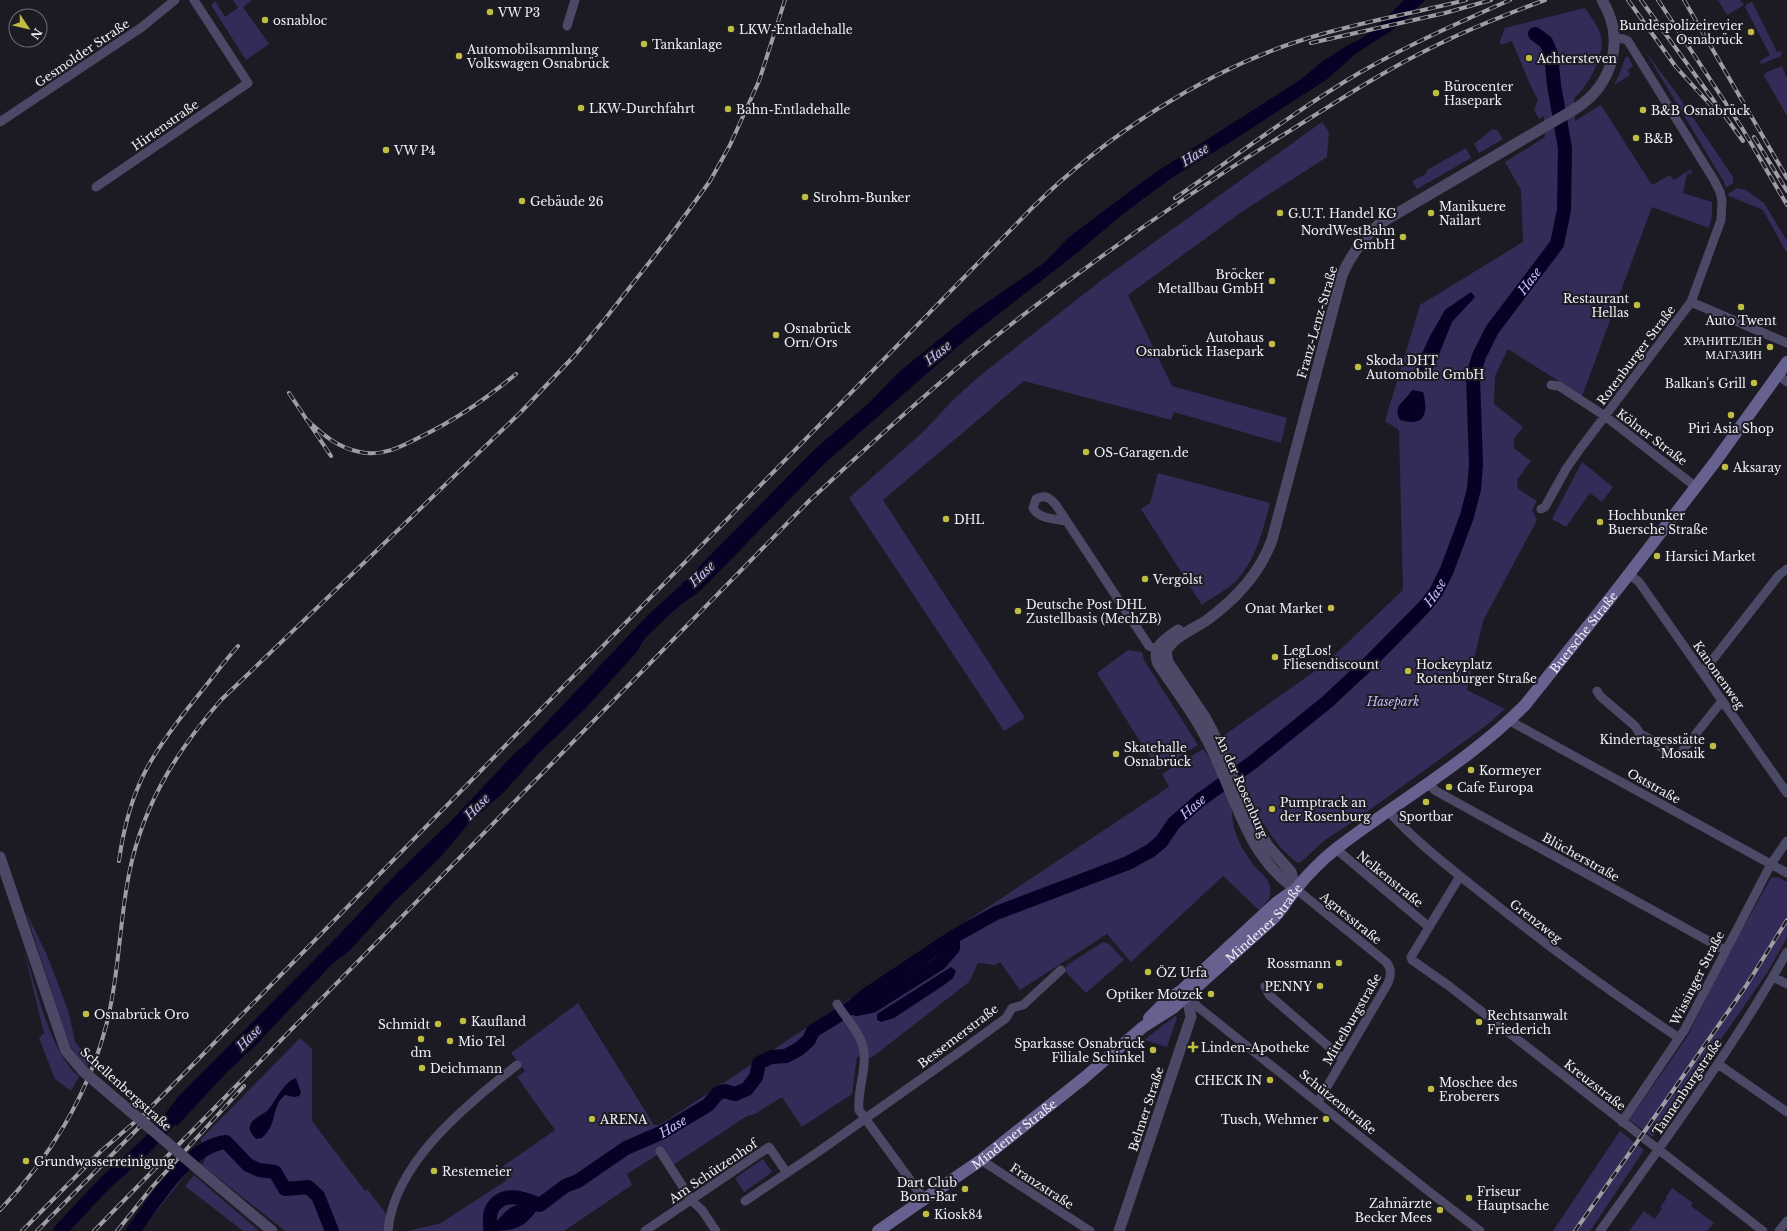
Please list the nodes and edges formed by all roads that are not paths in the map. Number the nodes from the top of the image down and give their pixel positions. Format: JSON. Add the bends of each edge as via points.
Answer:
{"nodes":[{"id":1,"x":175,"y":0,"type":"edge"},
{"id":2,"x":194,"y":0,"type":"edge"},
{"id":3,"x":575,"y":0,"type":"edge"},
{"id":4,"x":1603,"y":2,"type":"edge"},
{"id":5,"x":567,"y":26,"type":"dead end"},
{"id":6,"x":1614,"y":38,"type":"junction"},
{"id":7,"x":0,"y":122,"type":"edge"},
{"id":8,"x":96,"y":187,"type":"dead end"},
{"id":9,"x":1691,"y":302,"type":"junction"},
{"id":10,"x":1786,"y":341,"type":"edge"},
{"id":11,"x":1787,"y":362,"type":"edge"},
{"id":12,"x":1777,"y":374,"type":"junction"},
{"id":13,"x":1787,"y":382,"type":"edge"},
{"id":14,"x":1552,"y":385,"type":"dead end"},
{"id":15,"x":1605,"y":416,"type":"junction"},
{"id":16,"x":1696,"y":487,"type":"junction"},
{"id":17,"x":1541,"y":510,"type":"dead end"},
{"id":18,"x":1066,"y":521,"type":"dead end"},
{"id":19,"x":1787,"y":569,"type":"edge"},
{"id":20,"x":1629,"y":574,"type":"junction"},
{"id":21,"x":1239,"y":592,"type":"junction"},
{"id":22,"x":1161,"y":651,"type":"junction"},
{"id":23,"x":1703,"y":672,"type":"junction"},
{"id":24,"x":1597,"y":691,"type":"dead end"},
{"id":25,"x":1722,"y":701,"type":"junction"},
{"id":26,"x":1510,"y":721,"type":"junction"},
{"id":27,"x":1428,"y":784,"type":"junction"},
{"id":28,"x":1787,"y":792,"type":"edge"},
{"id":29,"x":1388,"y":811,"type":"junction"},
{"id":30,"x":1787,"y":841,"type":"edge"},
{"id":31,"x":1336,"y":849,"type":"junction"},
{"id":32,"x":0,"y":857,"type":"edge"},
{"id":33,"x":1771,"y":864,"type":"junction"},
{"id":34,"x":1787,"y":872,"type":"edge"},
{"id":35,"x":1460,"y":876,"type":"junction"},
{"id":36,"x":1296,"y":889,"type":"junction"},
{"id":37,"x":1429,"y":927,"type":"junction"},
{"id":38,"x":1725,"y":950,"type":"junction"},
{"id":39,"x":1787,"y":952,"type":"edge"},
{"id":40,"x":1391,"y":967,"type":"joint"},
{"id":41,"x":1062,"y":970,"type":"dead end"},
{"id":42,"x":1773,"y":977,"type":"junction"},
{"id":43,"x":1787,"y":984,"type":"edge"},
{"id":44,"x":1265,"y":986,"type":"dead end"},
{"id":45,"x":1185,"y":993,"type":"junction"},
{"id":46,"x":837,"y":1004,"type":"dead end"},
{"id":47,"x":1679,"y":1038,"type":"junction"},
{"id":48,"x":1343,"y":1059,"type":"junction"},
{"id":49,"x":1718,"y":1064,"type":"junction"},
{"id":50,"x":517,"y":1065,"type":"dead end"},
{"id":51,"x":1318,"y":1102,"type":"junction"},
{"id":52,"x":1787,"y":1112,"type":"edge"},
{"id":53,"x":865,"y":1118,"type":"junction"},
{"id":54,"x":1622,"y":1122,"type":"junction"},
{"id":55,"x":1658,"y":1150,"type":"junction"},
{"id":56,"x":660,"y":1151,"type":"dead end"},
{"id":57,"x":982,"y":1160,"type":"junction"},
{"id":58,"x":787,"y":1173,"type":"junction"},
{"id":59,"x":924,"y":1199,"type":"junction"},
{"id":60,"x":692,"y":1201,"type":"junction"},
{"id":61,"x":745,"y":1201,"type":"dead end"},
{"id":62,"x":1787,"y":1221,"type":"edge"},
{"id":63,"x":272,"y":1231,"type":"edge"},
{"id":64,"x":388,"y":1231,"type":"edge"},
{"id":65,"x":645,"y":1231,"type":"edge"},
{"id":66,"x":716,"y":1231,"type":"edge"},
{"id":67,"x":878,"y":1231,"type":"edge"},
{"id":68,"x":1090,"y":1231,"type":"edge"},
{"id":69,"x":1119,"y":1231,"type":"edge"},
{"id":70,"x":1480,"y":1231,"type":"edge"},
{"id":71,"x":1600,"y":1231,"type":"edge"},
{"id":72,"x":1763,"y":1231,"type":"edge"},
{"id":73,"x":1780,"y":1231,"type":"edge"}],
"edges":[{"from":1,"to":7,"type":"street","name":"Gesmolder Straße","via":[[126,38]]},
{"from":2,"to":8,"type":"street","name":"Hirtenstraße","via":[[248,83]]},
{"from":3,"to":5,"type":"street"},
{"from":4,"to":6,"type":"street","name":"Franz-Lenz-Straße","via":[[1612,21]]},
{"from":6,"to":9,"type":"street","name":"Rotenburger Straße","via":[[1624,38],[1628,41],[1720,192],[1721,220]]},
{"from":6,"to":21,"type":"street","name":"Franz-Lenz-Straße","via":[[1611,62],[1601,84],[1585,102],[1379,224],[1354,252],[1342,275],[1272,540],[1261,566]]},
{"from":9,"to":10,"type":"street"},
{"from":9,"to":15,"type":"street","name":"Rotenburger Straße"},
{"from":11,"to":12,"type":"main road","name":"Buersche Straße"},
{"from":12,"to":13,"type":"street"},
{"from":12,"to":16,"type":"main road","name":"Buersche Straße"},
{"from":14,"to":15,"type":"street","name":"Kölner Straße","via":[[1560,386]]},
{"from":15,"to":16,"type":"street","name":"Kölner Straße"},
{"from":15,"to":17,"type":"street","name":"Rotenburger Straße","via":[[1566,469]]},
{"from":16,"to":20,"type":"main road","name":"Buersche Straße"},
{"from":18,"to":22,"type":"street","name":"An der Rosenburg","via":[[1148,646]]},
{"from":19,"to":23,"type":"street"},
{"from":20,"to":23,"type":"street","name":"Kanonenweg","via":[[1639,582]]},
{"from":20,"to":26,"type":"main road","name":"Buersche Straße"},
{"from":21,"to":22,"type":"street","name":"Franz-Lenz-Straße","via":[[1226,605]]},
{"from":21,"to":22,"type":"street","name":"Franz-Lenz-Straße","via":[[1228,595],[1163,640]]},
{"from":22,"to":36,"type":"street","name":"An der Rosenburg","via":[[1205,717],[1235,790],[1261,835],[1291,872]]},
{"from":23,"to":25,"type":"street","name":"Kanonenweg"},
{"from":24,"to":25,"type":"street","via":[[1635,726],[1640,734],[1674,756],[1679,755]]},
{"from":25,"to":28,"type":"street","name":"Kanonenweg"},
{"from":26,"to":27,"type":"main road","name":"Buersche Straße"},
{"from":26,"to":33,"type":"street","name":"Oststraße"},
{"from":27,"to":29,"type":"main road","name":"Buersche Straße"},
{"from":27,"to":38,"type":"street","name":"Blücherstraße","via":[[1436,791]]},
{"from":29,"to":31,"type":"main road","name":"Buersche Straße"},
{"from":29,"to":35,"type":"street","name":"Grenzweg","via":[[1409,834]]},
{"from":30,"to":33,"type":"street","name":"Wissinger Straße"},
{"from":31,"to":36,"type":"main road","name":"Buersche Straße"},
{"from":31,"to":37,"type":"street","name":"Nelkenstraße"},
{"from":32,"to":63,"type":"street","name":"Schellenbergstraße","bridge":true,"via":[[66,1051],[84,1072]]},
{"from":33,"to":34,"type":"street","name":"Oststraße"},
{"from":33,"to":38,"type":"street","name":"Wissinger Straße"},
{"from":35,"to":37,"type":"street"},
{"from":35,"to":47,"type":"street","name":"Grenzweg","via":[[1565,959]]},
{"from":36,"to":40,"type":"street","name":"Agnesstraße"},
{"from":36,"to":45,"type":"main road","name":"Mindener Straße","via":[[1276,903]]},
{"from":37,"to":54,"type":"street","name":"Kreuzstraße","via":[[1411,956],[1412,960],[1449,986]]},
{"from":38,"to":47,"type":"street","name":"Wissinger Straße"},
{"from":39,"to":42,"type":"street","name":"Tannenburgstraße"},
{"from":40,"to":48,"type":"street","name":"Mittelburgstraße","via":[[1388,984]]},
{"from":41,"to":53,"type":"street","name":"Bessemerstraße","via":[[1023,1005],[1012,1008],[1006,1018]]},
{"from":42,"to":43,"type":"street"},
{"from":42,"to":49,"type":"street","name":"Tannenburgstraße"},
{"from":44,"to":48,"type":"street","via":[[1269,995]]},
{"from":45,"to":51,"type":"street","name":"Schützenstraße","via":[[1198,1007]]},
{"from":45,"to":57,"type":"main road","name":"Mindener Straße","via":[[1166,1001],[1150,1015],[1143,1027],[1084,1078]]},
{"from":45,"to":69,"type":"street","name":"Belmer Straße","via":[[1191,1017]]},
{"from":46,"to":53,"type":"street","via":[[863,1046],[864,1062],[858,1102],[859,1110]]},
{"from":47,"to":54,"type":"street","name":"Wissinger Straße"},
{"from":48,"to":51,"type":"street","name":"Mittelburgstraße"},
{"from":49,"to":52,"type":"street"},
{"from":49,"to":55,"type":"street","name":"Tannenburgstraße"},
{"from":50,"to":64,"type":"street","via":[[450,1123],[420,1157],[400,1188]]},
{"from":51,"to":70,"type":"street","name":"Schützenstraße"},
{"from":53,"to":58,"type":"street"},
{"from":53,"to":59,"type":"street"},
{"from":54,"to":55,"type":"street","name":"Kreuzstraße"},
{"from":55,"to":71,"type":"street","name":"Tannenburgstraße"},
{"from":55,"to":72,"type":"street","name":"Kreuzstraße"},
{"from":56,"to":60,"type":"street"},
{"from":57,"to":59,"type":"main road","name":"Mindener Straße"},
{"from":57,"to":68,"type":"street","name":"Franzstraße"},
{"from":58,"to":60,"type":"street","name":"Am Schützenhof","via":[[769,1147]]},
{"from":58,"to":61,"type":"street"},
{"from":59,"to":67,"type":"main road","name":"Mindener Straße"},
{"from":60,"to":65,"type":"street","name":"Am Schützenhof"},
{"from":60,"to":66,"type":"street","via":[[702,1210]]},
{"from":62,"to":73,"type":"street"}]}
